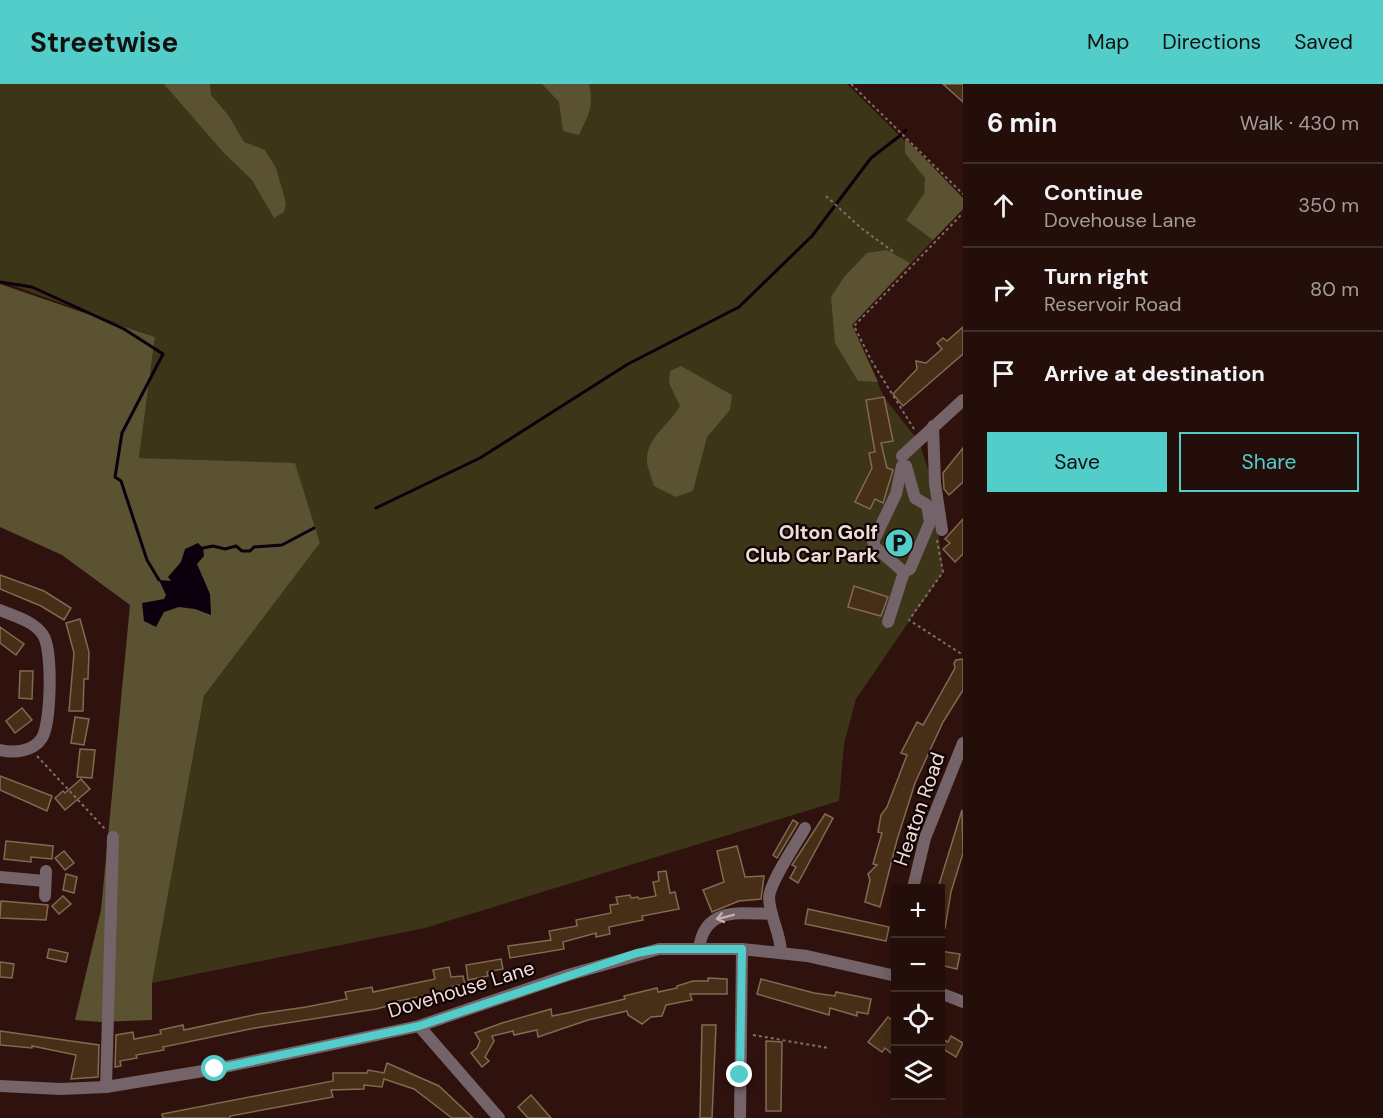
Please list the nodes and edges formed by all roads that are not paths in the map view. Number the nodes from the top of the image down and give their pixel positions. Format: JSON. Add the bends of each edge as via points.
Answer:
{"nodes":[{"id":1,"x":963,"y":400,"type":"edge"},
{"id":2,"x":933,"y":426,"type":"junction"},
{"id":3,"x":905,"y":462,"type":"junction"},
{"id":4,"x":939,"y":534,"type":"road end"},
{"id":5,"x":904,"y":572,"type":"junction"},
{"id":6,"x":0,"y":610,"type":"edge"},
{"id":7,"x":888,"y":622,"type":"dead end"},
{"id":8,"x":963,"y":743,"type":"edge"},
{"id":9,"x":0,"y":750,"type":"edge"},
{"id":10,"x":805,"y":828,"type":"dead end"},
{"id":11,"x":113,"y":837,"type":"road end"},
{"id":12,"x":0,"y":877,"type":"edge"},
{"id":13,"x":915,"y":884,"type":"edge"},
{"id":14,"x":45,"y":896,"type":"dead end"},
{"id":15,"x":772,"y":914,"type":"junction"},
{"id":16,"x":699,"y":949,"type":"junction"},
{"id":17,"x":742,"y":949,"type":"junction"},
{"id":18,"x":781,"y":953,"type":"junction"},
{"id":19,"x":891,"y":975,"type":"edge"},
{"id":20,"x":945,"y":995,"type":"edge"},
{"id":21,"x":963,"y":1002,"type":"edge"},
{"id":22,"x":419,"y":1026,"type":"junction"},
{"id":23,"x":0,"y":1086,"type":"edge"},
{"id":24,"x":106,"y":1087,"type":"junction"},
{"id":25,"x":499,"y":1118,"type":"edge"},
{"id":26,"x":740,"y":1118,"type":"edge"}],
"edges":[{"from":1,"to":2,"type":"street"},
{"from":2,"to":3,"type":"street","via":[[919,438]]},
{"from":2,"to":4,"type":"street"},
{"from":3,"to":5,"type":"street","via":[[915,498],[927,505],[930,522],[910,569]]},
{"from":3,"to":5,"type":"street","via":[[896,494],[873,542]]},
{"from":5,"to":7,"type":"street"},
{"from":6,"to":9,"type":"street","via":[[34,625],[50,649],[47,725],[41,740],[12,753]]},
{"from":8,"to":13,"type":"street","name":"Heaton Road","via":[[926,838]]},
{"from":10,"to":15,"type":"street","via":[[771,885]]},
{"from":11,"to":24,"type":"street"},
{"from":12,"to":14,"type":"street","via":[[46,876]]},
{"from":15,"to":16,"type":"street","one_way":true,"via":[[738,914],[712,920],[701,935]]},
{"from":15,"to":18,"type":"street","via":[[781,938]]},
{"from":16,"to":17,"type":"street","name":"Dovehouse Lane"},
{"from":16,"to":22,"type":"street","name":"Dovehouse Lane","via":[[637,953]]},
{"from":17,"to":18,"type":"street","name":"Dovehouse Lane"},
{"from":17,"to":26,"type":"street"},
{"from":18,"to":19,"type":"street","name":"Dovehouse Lane"},
{"from":20,"to":21,"type":"street"},
{"from":22,"to":24,"type":"street","name":"Dovehouse Lane","via":[[156,1081]]},
{"from":22,"to":25,"type":"street"},
{"from":23,"to":24,"type":"street","name":"Dovehouse Lane"}]}
